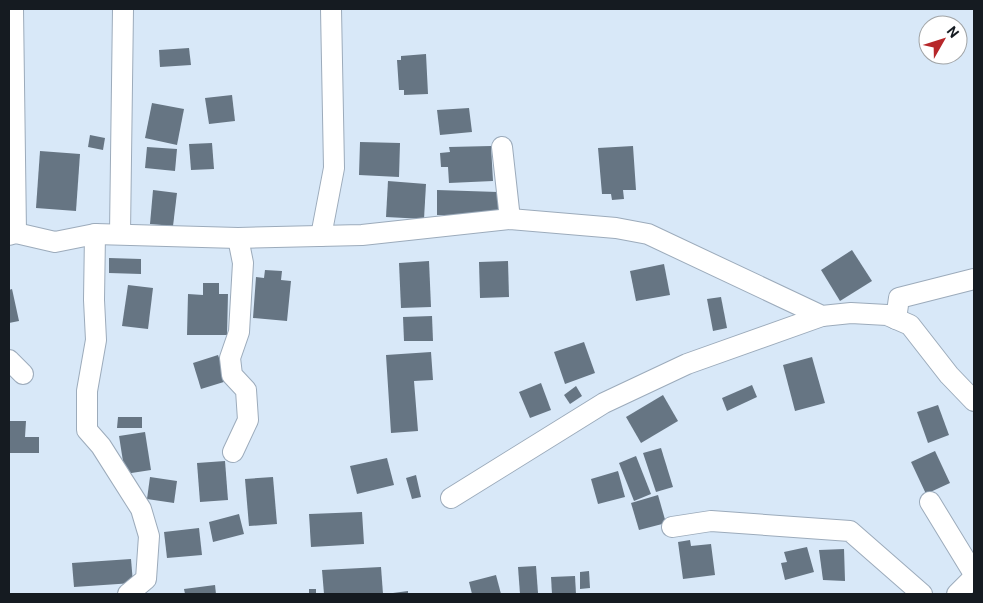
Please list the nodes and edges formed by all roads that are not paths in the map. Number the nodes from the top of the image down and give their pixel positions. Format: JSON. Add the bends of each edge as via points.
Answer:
{"nodes":[{"id":1,"x":13,"y":9,"type":"edge"},
{"id":2,"x":123,"y":9,"type":"edge"},
{"id":3,"x":331,"y":9,"type":"edge"},
{"id":4,"x":502,"y":147,"type":"dead end"},
{"id":5,"x":510,"y":219,"type":"junction"},
{"id":6,"x":120,"y":233,"type":"junction"},
{"id":7,"x":12,"y":234,"type":"edge"},
{"id":8,"x":95,"y":234,"type":"junction"},
{"id":9,"x":321,"y":236,"type":"junction"},
{"id":10,"x":238,"y":238,"type":"junction"},
{"id":11,"x":974,"y":279,"type":"edge"},
{"id":12,"x":822,"y":316,"type":"junction"},
{"id":13,"x":896,"y":319,"type":"junction"},
{"id":14,"x":9,"y":360,"type":"edge"},
{"id":15,"x":23,"y":374,"type":"dead end"},
{"id":16,"x":974,"y":401,"type":"edge"},
{"id":17,"x":233,"y":452,"type":"dead end"},
{"id":18,"x":451,"y":498,"type":"dead end"},
{"id":19,"x":930,"y":502,"type":"dead end"},
{"id":20,"x":672,"y":527,"type":"dead end"},
{"id":21,"x":974,"y":575,"type":"edge"},
{"id":22,"x":128,"y":594,"type":"edge"},
{"id":23,"x":922,"y":594,"type":"edge"},
{"id":24,"x":957,"y":594,"type":"edge"}],
"edges":[{"from":1,"to":7,"type":"street"},
{"from":2,"to":6,"type":"street"},
{"from":3,"to":9,"type":"street","via":[[334,168]]},
{"from":4,"to":5,"type":"street"},
{"from":5,"to":9,"type":"street","via":[[362,235]]},
{"from":5,"to":12,"type":"street","via":[[616,228],[648,234]]},
{"from":6,"to":8,"type":"street"},
{"from":6,"to":10,"type":"street"},
{"from":7,"to":8,"type":"street","via":[[55,242]]},
{"from":8,"to":22,"type":"street","via":[[96,340],[87,391],[87,430],[141,509],[149,536],[146,579]]},
{"from":9,"to":10,"type":"street"},
{"from":10,"to":17,"type":"street","via":[[243,264],[239,332],[230,358],[232,375],[246,390],[248,420]]},
{"from":11,"to":13,"type":"street","via":[[899,298]]},
{"from":12,"to":13,"type":"street","via":[[851,313],[887,315]]},
{"from":12,"to":18,"type":"street","via":[[687,364],[604,403]]},
{"from":13,"to":16,"type":"street","via":[[910,325]]},
{"from":14,"to":15,"type":"street"},
{"from":19,"to":21,"type":"street"},
{"from":20,"to":23,"type":"street","via":[[711,521],[850,531]]},
{"from":21,"to":24,"type":"street"}]}
